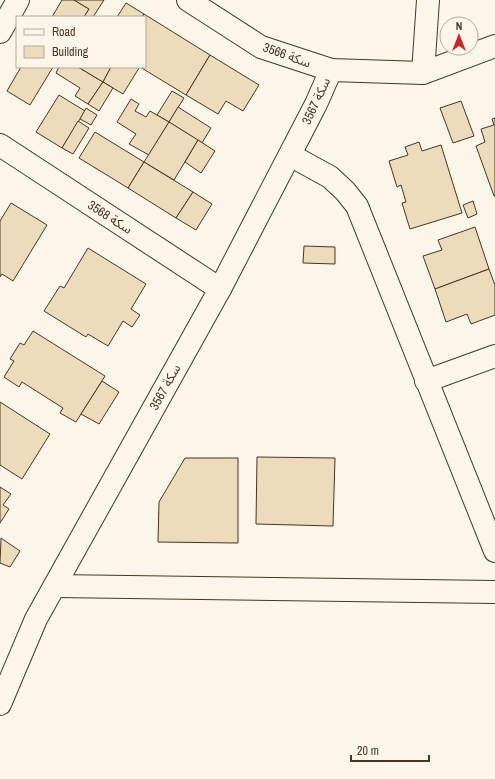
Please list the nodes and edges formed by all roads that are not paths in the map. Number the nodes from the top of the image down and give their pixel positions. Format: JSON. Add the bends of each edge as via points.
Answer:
{"nodes":[{"id":1,"x":18,"y":0,"type":"edge"},
{"id":2,"x":188,"y":0,"type":"edge"},
{"id":3,"x":428,"y":0,"type":"edge"},
{"id":4,"x":0,"y":32,"type":"edge"},
{"id":5,"x":495,"y":46,"type":"edge"},
{"id":6,"x":331,"y":70,"type":"junction"},
{"id":7,"x":423,"y":73,"type":"junction"},
{"id":8,"x":0,"y":145,"type":"edge"},
{"id":9,"x":290,"y":155,"type":"junction"},
{"id":10,"x":220,"y":289,"type":"junction"},
{"id":11,"x":495,"y":356,"type":"edge"},
{"id":12,"x":426,"y":381,"type":"junction"},
{"id":13,"x":495,"y":551,"type":"edge"},
{"id":14,"x":55,"y":586,"type":"junction"},
{"id":15,"x":495,"y":592,"type":"edge"},
{"id":16,"x":0,"y":704,"type":"edge"}],
"edges":[{"from":1,"to":4,"type":"street"},
{"from":2,"to":6,"type":"street","name":"سكة 3566","via":[[261,47]]},
{"from":3,"to":7,"type":"street"},
{"from":5,"to":7,"type":"street","name":"سكة 3566"},
{"from":6,"to":7,"type":"street","name":"سكة 3566"},
{"from":6,"to":9,"type":"street","name":"سكة 3567"},
{"from":8,"to":10,"type":"street","name":"سكة 3568"},
{"from":9,"to":10,"type":"street","name":"سكة 3567"},
{"from":9,"to":12,"type":"street","via":[[330,177],[357,206]]},
{"from":10,"to":14,"type":"street","name":"سكة 3567"},
{"from":11,"to":12,"type":"street"},
{"from":12,"to":13,"type":"street"},
{"from":14,"to":15,"type":"street"},
{"from":14,"to":16,"type":"street","name":"سكة 3567","via":[[36,619]]}]}
